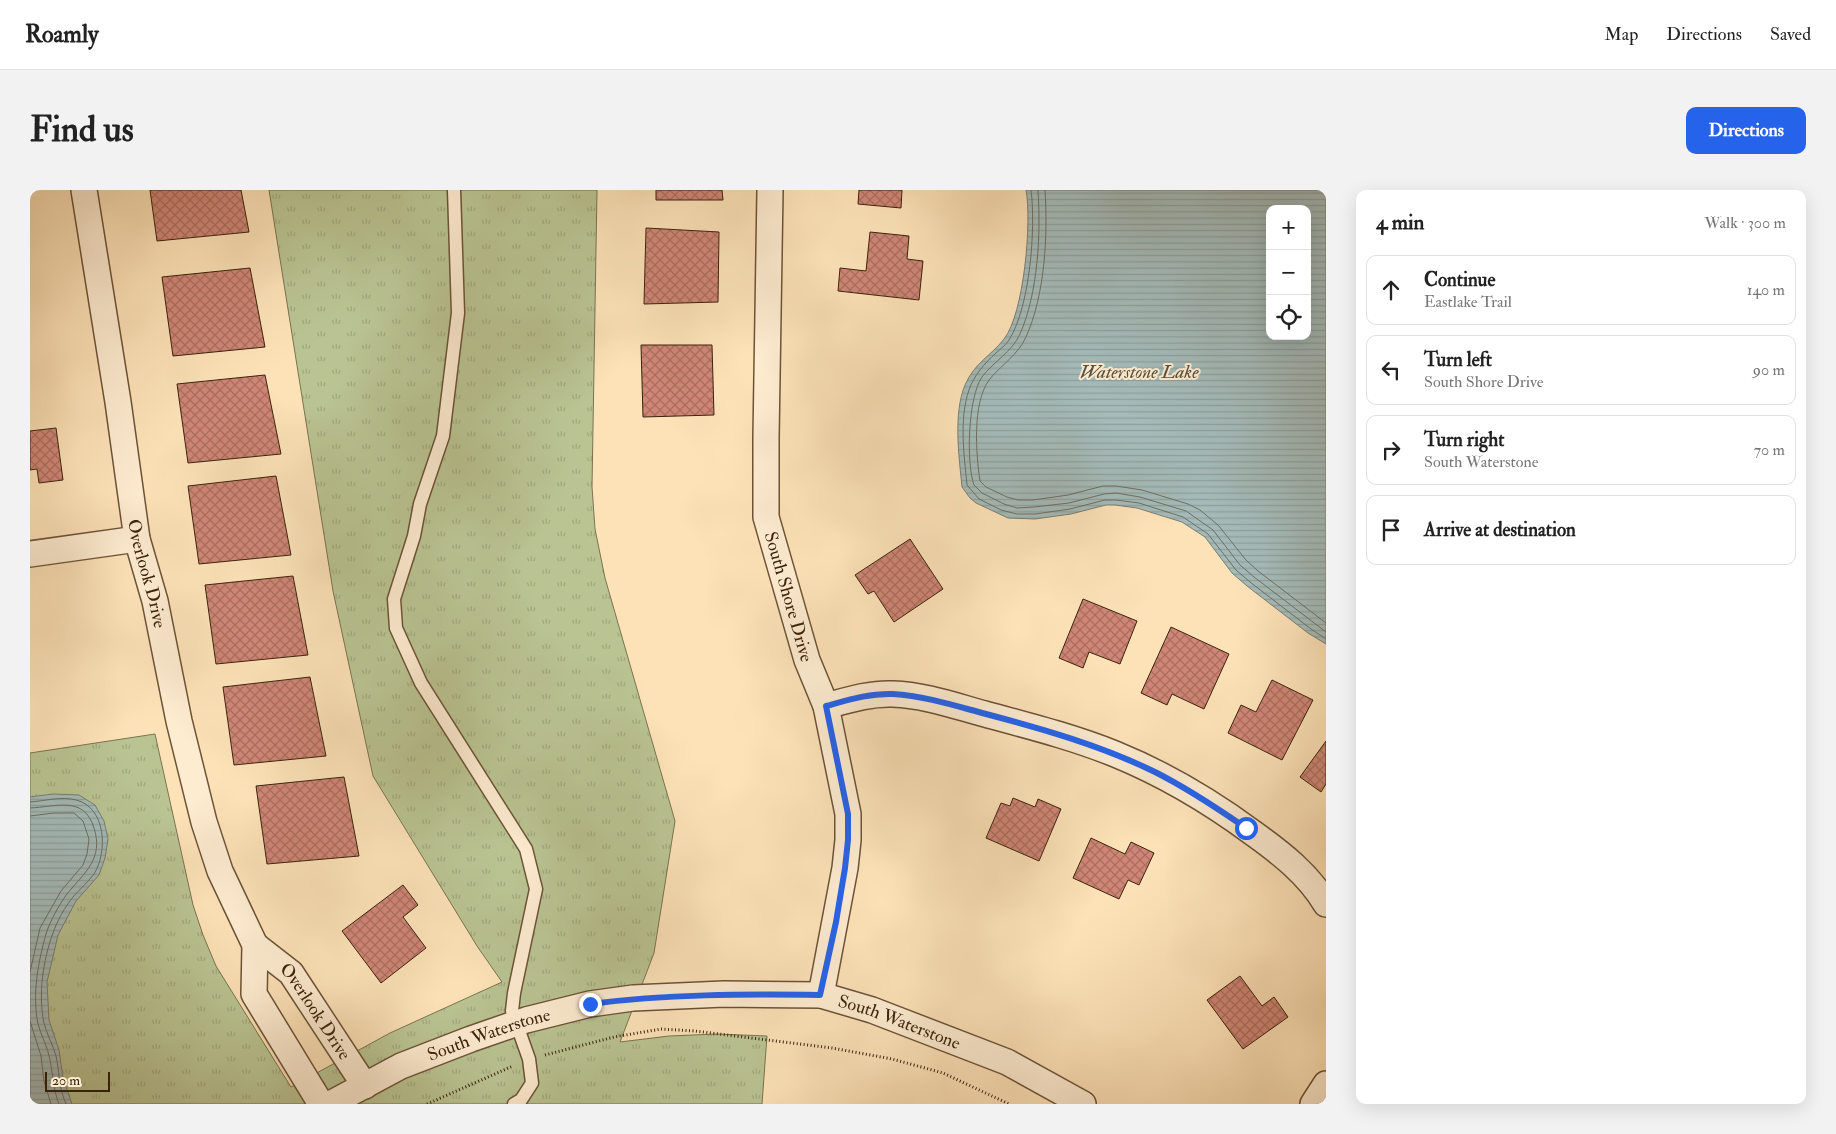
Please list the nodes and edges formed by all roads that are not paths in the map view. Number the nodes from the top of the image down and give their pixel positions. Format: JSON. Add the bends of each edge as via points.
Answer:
{"nodes":[{"id":1,"x":84,"y":190,"type":"edge"},
{"id":2,"x":454,"y":190,"type":"edge"},
{"id":3,"x":770,"y":190,"type":"edge"},
{"id":4,"x":136,"y":539,"type":"junction"},
{"id":5,"x":30,"y":554,"type":"edge"},
{"id":6,"x":826,"y":706,"type":"junction"},
{"id":7,"x":1326,"y":904,"type":"edge"},
{"id":8,"x":255,"y":945,"type":"junction"},
{"id":9,"x":820,"y":995,"type":"junction"},
{"id":10,"x":517,"y":1024,"type":"junction"},
{"id":11,"x":1326,"y":1084,"type":"edge"},
{"id":12,"x":366,"y":1086,"type":"junction"},
{"id":13,"x":321,"y":1104,"type":"edge"},
{"id":14,"x":330,"y":1104,"type":"edge"},
{"id":15,"x":514,"y":1104,"type":"edge"},
{"id":16,"x":1083,"y":1104,"type":"edge"},
{"id":17,"x":1313,"y":1104,"type":"edge"}],
"edges":[{"from":1,"to":4,"type":"street","name":"Overlook Drive"},
{"from":2,"to":10,"type":"lane","via":[[458,313],[443,436],[394,599],[396,628],[421,683],[526,849],[536,889],[514,993],[512,1011]]},
{"from":3,"to":6,"type":"street","name":"South Shore Drive","via":[[766,517],[807,660]]},
{"from":4,"to":5,"type":"street"},
{"from":4,"to":8,"type":"street","name":"Overlook Drive","via":[[155,601],[179,721],[204,822],[220,871]]},
{"from":6,"to":7,"type":"street","via":[[858,697],[891,694],[922,697],[1115,754],[1155,772],[1246,828],[1302,873]]},
{"from":6,"to":9,"type":"street","name":"South Shore Drive","via":[[848,814],[848,840],[838,913]]},
{"from":8,"to":12,"type":"street","name":"Overlook Drive","via":[[291,973]]},
{"from":8,"to":13,"type":"street","name":"Overlook Drive","via":[[254,994]]},
{"from":9,"to":10,"type":"street","name":"South Waterstone","via":[[724,994],[633,998],[590,1004]]},
{"from":9,"to":16,"type":"street","name":"South Waterstone","via":[[872,1010],[1007,1062]]},
{"from":10,"to":12,"type":"street","name":"South Waterstone","via":[[401,1066]]},
{"from":10,"to":15,"type":"lane","via":[[532,1083],[521,1100]]},
{"from":11,"to":17,"type":"street"},
{"from":12,"to":14,"type":"street","name":"South Waterstone"}]}
